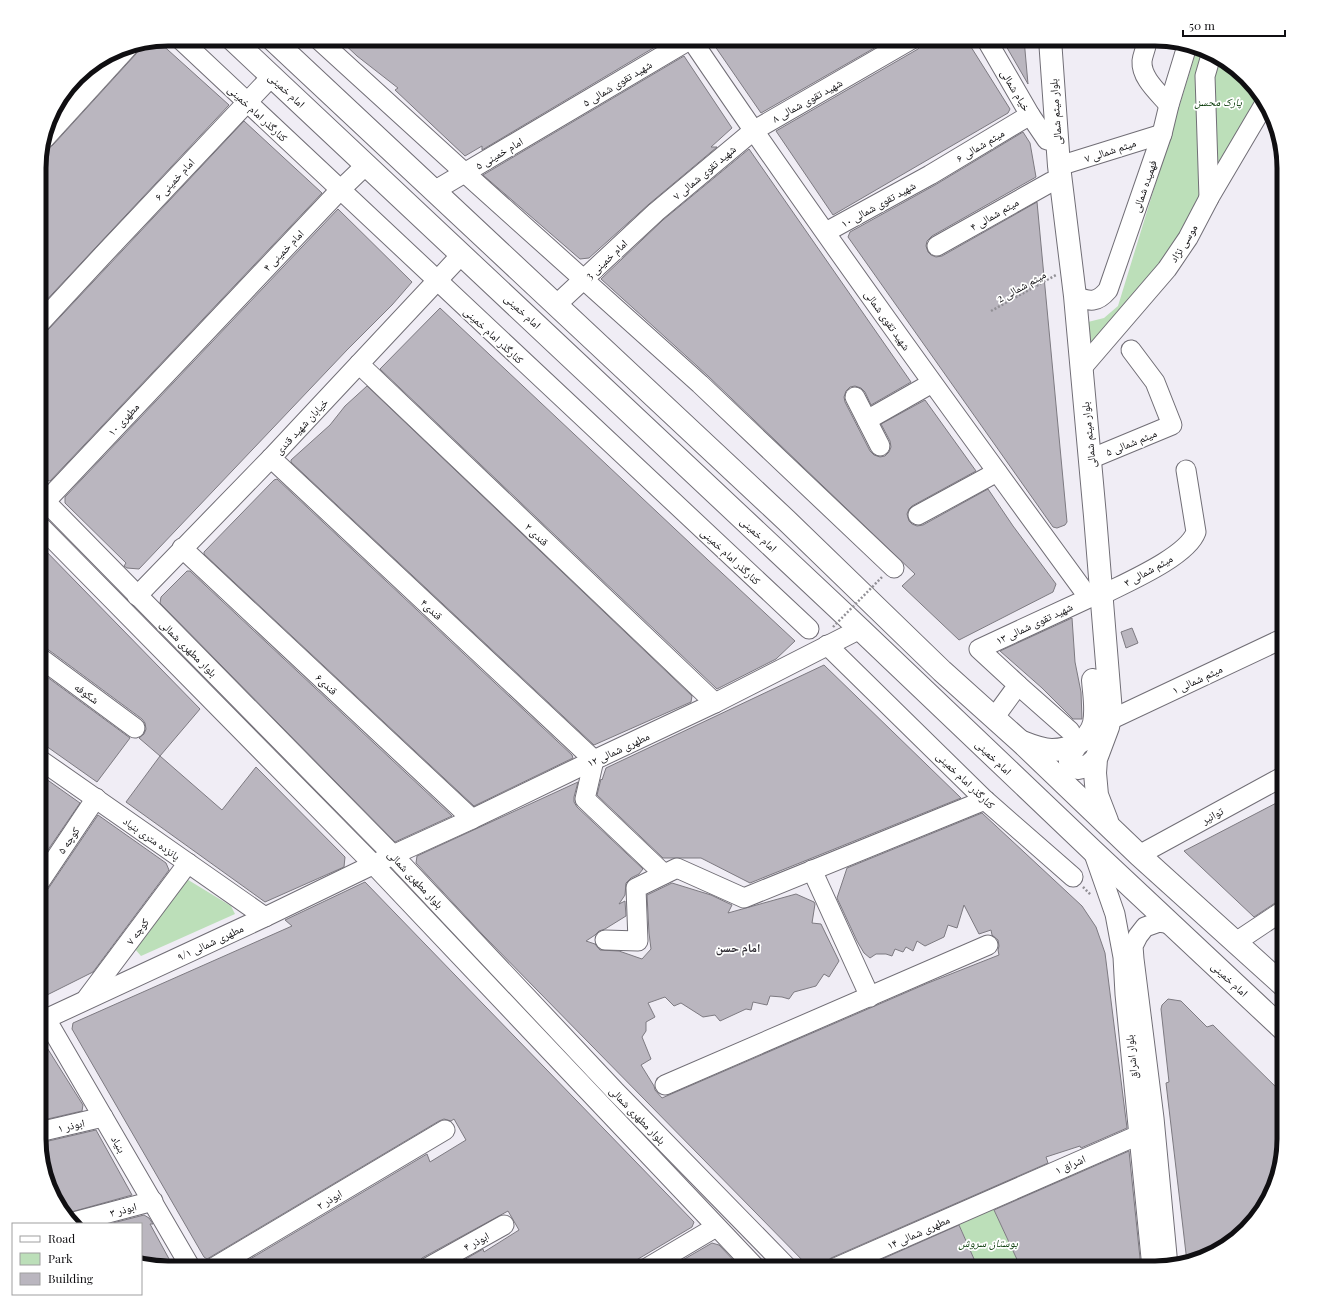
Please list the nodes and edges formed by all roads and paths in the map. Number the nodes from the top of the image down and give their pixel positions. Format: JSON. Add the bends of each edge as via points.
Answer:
{"nodes":[{"id":1,"x":187,"y":46,"type":"edge"},
{"id":2,"x":240,"y":46,"type":"edge"},
{"id":3,"x":279,"y":46,"type":"edge"},
{"id":4,"x":326,"y":46,"type":"edge"},
{"id":5,"x":679,"y":46,"type":"edge"},
{"id":6,"x":696,"y":46,"type":"edge"},
{"id":7,"x":900,"y":46,"type":"edge"},
{"id":8,"x":990,"y":46,"type":"edge"},
{"id":9,"x":1039,"y":46,"type":"edge"},
{"id":10,"x":1050,"y":46,"type":"edge"},
{"id":11,"x":1147,"y":46,"type":"edge"},
{"id":12,"x":1186,"y":50,"type":"edge"},
{"id":13,"x":120,"y":55,"type":"edge"},
{"id":14,"x":1210,"y":59,"type":"edge"},
{"id":15,"x":272,"y":76,"type":"junction"},
{"id":16,"x":247,"y":102,"type":"junction"},
{"id":17,"x":1169,"y":104,"type":"junction"},
{"id":18,"x":1261,"y":109,"type":"edge"},
{"id":19,"x":564,"y":115,"type":"joint"},
{"id":20,"x":1030,"y":115,"type":"junction"},
{"id":21,"x":52,"y":131,"type":"edge"},
{"id":22,"x":753,"y":131,"type":"junction"},
{"id":23,"x":1162,"y":134,"type":"junction"},
{"id":24,"x":1047,"y":140,"type":"junction"},
{"id":25,"x":366,"y":165,"type":"junction"},
{"id":26,"x":465,"y":173,"type":"junction"},
{"id":27,"x":1055,"y":174,"type":"junction"},
{"id":28,"x":930,"y":175,"type":"joint"},
{"id":29,"x":340,"y":190,"type":"junction"},
{"id":30,"x":434,"y":191,"type":"junction"},
{"id":31,"x":1209,"y":198,"type":"junction"},
{"id":32,"x":656,"y":212,"type":"joint"},
{"id":33,"x":826,"y":232,"type":"junction"},
{"id":34,"x":938,"y":246,"type":"dead end"},
{"id":35,"x":462,"y":254,"type":"junction"},
{"id":36,"x":1058,"y":274,"type":"junction"},
{"id":37,"x":583,"y":280,"type":"junction"},
{"id":38,"x":436,"y":281,"type":"junction"},
{"id":39,"x":1075,"y":296,"type":"junction"},
{"id":40,"x":556,"y":305,"type":"junction"},
{"id":41,"x":991,"y":311,"type":"dead end"},
{"id":42,"x":46,"y":316,"type":"edge"},
{"id":43,"x":201,"y":337,"type":"joint"},
{"id":44,"x":1131,"y":350,"type":"dead end"},
{"id":45,"x":359,"y":364,"type":"junction"},
{"id":46,"x":1081,"y":369,"type":"junction"},
{"id":47,"x":932,"y":383,"type":"junction"},
{"id":48,"x":854,"y":397,"type":"dead end"},
{"id":49,"x":867,"y":420,"type":"junction"},
{"id":50,"x":880,"y":446,"type":"dead end"},
{"id":51,"x":270,"y":458,"type":"junction"},
{"id":52,"x":1090,"y":459,"type":"junction"},
{"id":53,"x":1186,"y":470,"type":"dead end"},
{"id":54,"x":997,"y":472,"type":"junction"},
{"id":55,"x":46,"y":494,"type":"edge"},
{"id":56,"x":46,"y":502,"type":"edge"},
{"id":57,"x":918,"y":515,"type":"dead end"},
{"id":58,"x":46,"y":532,"type":"edge"},
{"id":59,"x":182,"y":548,"type":"junction"},
{"id":60,"x":888,"y":572,"type":"joint"},
{"id":61,"x":137,"y":596,"type":"junction"},
{"id":62,"x":1095,"y":596,"type":"junction"},
{"id":63,"x":833,"y":627,"type":"dead end"},
{"id":64,"x":860,"y":628,"type":"junction"},
{"id":65,"x":809,"y":630,"type":"dead end"},
{"id":66,"x":1277,"y":641,"type":"edge"},
{"id":67,"x":827,"y":646,"type":"junction"},
{"id":68,"x":46,"y":662,"type":"edge"},
{"id":69,"x":1018,"y":685,"type":"junction"},
{"id":70,"x":715,"y":703,"type":"junction"},
{"id":71,"x":994,"y":718,"type":"junction"},
{"id":72,"x":1110,"y":720,"type":"junction"},
{"id":73,"x":135,"y":728,"type":"dead end"},
{"id":74,"x":1073,"y":738,"type":"junction"},
{"id":75,"x":1021,"y":742,"type":"junction"},
{"id":76,"x":594,"y":760,"type":"junction"},
{"id":77,"x":1096,"y":760,"type":"junction"},
{"id":78,"x":46,"y":764,"type":"edge"},
{"id":79,"x":1277,"y":780,"type":"edge"},
{"id":80,"x":96,"y":798,"type":"junction"},
{"id":81,"x":986,"y":800,"type":"junction"},
{"id":82,"x":472,"y":819,"type":"junction"},
{"id":83,"x":1109,"y":826,"type":"junction"},
{"id":84,"x":1093,"y":851,"type":"junction"},
{"id":85,"x":393,"y":855,"type":"junction"},
{"id":86,"x":1139,"y":855,"type":"junction"},
{"id":87,"x":188,"y":863,"type":"junction"},
{"id":88,"x":374,"y":865,"type":"junction"},
{"id":89,"x":812,"y":870,"type":"junction"},
{"id":90,"x":46,"y":873,"type":"edge"},
{"id":91,"x":664,"y":874,"type":"junction"},
{"id":92,"x":1073,"y":877,"type":"dead end"},
{"id":93,"x":1277,"y":915,"type":"edge"},
{"id":94,"x":265,"y":917,"type":"junction"},
{"id":95,"x":1172,"y":924,"type":"junction"},
{"id":96,"x":605,"y":940,"type":"dead end"},
{"id":97,"x":1236,"y":942,"type":"junction"},
{"id":98,"x":988,"y":945,"type":"dead end"},
{"id":99,"x":1277,"y":980,"type":"edge"},
{"id":100,"x":870,"y":997,"type":"junction"},
{"id":101,"x":86,"y":1000,"type":"junction"},
{"id":102,"x":46,"y":1020,"type":"edge"},
{"id":103,"x":1277,"y":1023,"type":"edge"},
{"id":104,"x":46,"y":1026,"type":"edge"},
{"id":105,"x":665,"y":1085,"type":"dead end"},
{"id":106,"x":103,"y":1117,"type":"junction"},
{"id":107,"x":46,"y":1130,"type":"edge"},
{"id":108,"x":445,"y":1130,"type":"dead end"},
{"id":109,"x":1147,"y":1131,"type":"junction"},
{"id":110,"x":1001,"y":1195,"type":"joint"},
{"id":111,"x":152,"y":1202,"type":"junction"},
{"id":112,"x":77,"y":1221,"type":"edge"},
{"id":113,"x":504,"y":1225,"type":"dead end"},
{"id":114,"x":716,"y":1227,"type":"junction"},
{"id":115,"x":1167,"y":1260,"type":"edge"},
{"id":116,"x":187,"y":1261,"type":"edge"},
{"id":117,"x":226,"y":1261,"type":"edge"},
{"id":118,"x":440,"y":1261,"type":"edge"},
{"id":119,"x":659,"y":1261,"type":"edge"},
{"id":120,"x":749,"y":1261,"type":"edge"},
{"id":121,"x":781,"y":1261,"type":"edge"},
{"id":122,"x":851,"y":1261,"type":"edge"},
{"id":123,"x":1152,"y":1261,"type":"edge"}],
"edges":[{"from":1,"to":16,"type":"street","name":"کنارگذر امام خمینی"},
{"from":2,"to":15,"type":"main road","name":"امام خمینی"},
{"from":3,"to":30,"type":"main road"},
{"from":4,"to":26,"type":"street"},
{"from":5,"to":19,"type":"street","name":"شهید تقوی شمالی ۵"},
{"from":6,"to":22,"type":"street","name":"شهید تقوی شمالی"},
{"from":7,"to":22,"type":"street","name":"شهید تقوی شمالی ۸"},
{"from":8,"to":20,"type":"street","name":"خیام شمالی"},
{"from":9,"to":24,"type":"main road","name":"بلوار میثم شمالی"},
{"from":10,"to":27,"type":"main road","name":"بلوار میثم شمالی"},
{"from":11,"to":17,"type":"street","via":[[1142,60],[1144,74]]},
{"from":12,"to":17,"type":"street","name":"فهمیده شمالی"},
{"from":13,"to":21,"type":"street"},
{"from":14,"to":31,"type":"street","via":[[1205,76]]},
{"from":15,"to":16,"type":"street","name":"امام خمینی ۶"},
{"from":15,"to":25,"type":"main road","name":"امام خمینی"},
{"from":16,"to":29,"type":"street","name":"کنارگذر امام خمینی"},
{"from":16,"to":42,"type":"street","name":"امام خمینی ۶"},
{"from":17,"to":23,"type":"street","name":"فهمیده شمالی"},
{"from":18,"to":31,"type":"street","name":"موسی نژاد"},
{"from":19,"to":26,"type":"street","name":"امام خمینی ۵"},
{"from":20,"to":24,"type":"street","name":"خیام شمالی"},
{"from":20,"to":28,"type":"street","name":"میثم شمالی ۶"},
{"from":22,"to":32,"type":"street","name":"شهید تقوی شمالی ۷"},
{"from":22,"to":33,"type":"street","name":"شهید تقوی شمالی"},
{"from":23,"to":27,"type":"street","name":"میثم شمالی ۷"},
{"from":23,"to":39,"type":"street","name":"فهمیده شمالی","via":[[1108,290],[1102,298],[1093,300]]},
{"from":24,"to":27,"type":"main road","name":"بلوار میثم شمالی"},
{"from":25,"to":29,"type":"street","name":"امام خمینی ۴"},
{"from":25,"to":35,"type":"main road","name":"امام خمینی"},
{"from":26,"to":30,"type":"street","name":"امام خمینی ۵"},
{"from":26,"to":37,"type":"street"},
{"from":27,"to":34,"type":"street","name":"میثم شمالی ۴"},
{"from":27,"to":36,"type":"main road","name":"بلوار میثم شمالی"},
{"from":27,"to":39,"type":"main road","name":"بلوار میثم شمالی"},
{"from":28,"to":33,"type":"street","name":"شهید تقوی شمالی ۱۰"},
{"from":29,"to":38,"type":"street","name":"کنارگذر امام خمینی"},
{"from":29,"to":43,"type":"street","name":"امام خمینی ۴"},
{"from":30,"to":40,"type":"main road"},
{"from":31,"to":46,"type":"street","name":"موسی نژاد","via":[[1188,238],[1167,269]]},
{"from":32,"to":37,"type":"street","name":"امام خمینی 3"},
{"from":33,"to":47,"type":"street","name":"شهید تقوی شمالی"},
{"from":35,"to":38,"type":"street","name":"خیابان شهید قندی"},
{"from":35,"to":64,"type":"main road","name":"امام خمینی"},
{"from":36,"to":41,"type":"path","name":"میثم شمالی 2"},
{"from":36,"to":62,"type":"main road","name":"بلوار میثم شمالی"},
{"from":37,"to":40,"type":"street","name":"امام خمینی 3"},
{"from":37,"to":60,"type":"street","via":[[700,384]]},
{"from":38,"to":45,"type":"street","name":"خیابان شهید قندی"},
{"from":38,"to":65,"type":"street","name":"کنارگذر امام خمینی"},
{"from":39,"to":46,"type":"main road","name":"بلوار میثم شمالی"},
{"from":40,"to":71,"type":"main road"},
{"from":43,"to":55,"type":"street","name":"مطهری ۱۰"},
{"from":44,"to":52,"type":"street","name":"میثم شمالی ۵","via":[[1155,382],[1172,425]]},
{"from":45,"to":51,"type":"street","name":"خیابان شهید قندی"},
{"from":45,"to":70,"type":"street","name":"قندی ۲"},
{"from":46,"to":52,"type":"main road","name":"بلوار میثم شمالی"},
{"from":47,"to":49,"type":"street"},
{"from":47,"to":54,"type":"street","name":"شهید تقوی شمالی"},
{"from":48,"to":49,"type":"street"},
{"from":49,"to":50,"type":"street"},
{"from":51,"to":59,"type":"street","name":"خیابان شهید قندی"},
{"from":51,"to":76,"type":"street","name":"قندی۴"},
{"from":52,"to":62,"type":"main road","name":"بلوار میثم شمالی"},
{"from":53,"to":62,"type":"street","name":"میثم شمالی ۳","via":[[1196,532],[1190,543],[1168,561]]},
{"from":54,"to":57,"type":"street"},
{"from":54,"to":62,"type":"street","name":"شهید تقوی شمالی"},
{"from":56,"to":61,"type":"street","name":"بلوار مطهری شمالی"},
{"from":58,"to":88,"type":"street","name":"بلوار مطهری شمالی"},
{"from":59,"to":61,"type":"street","name":"خیابان شهید قندی"},
{"from":59,"to":82,"type":"street","name":"قندی۶"},
{"from":60,"to":63,"type":"path","bridge":true},
{"from":61,"to":85,"type":"street","name":"بلوار مطهری شمالی"},
{"from":62,"to":69,"type":"street","name":"شهید تقوی شمالی ۱۳","via":[[979,648]]},
{"from":62,"to":72,"type":"main road","name":"بلوار میثم شمالی"},
{"from":62,"to":74,"type":"main road","name":"بلوار میثم شمالی","via":[[1094,725],[1087,736]]},
{"from":64,"to":67,"type":"street","name":"مطهری شمالی ۱۲"},
{"from":64,"to":84,"type":"main road","name":"امام خمینی"},
{"from":66,"to":72,"type":"street","name":"میثم شمالی ۱"},
{"from":67,"to":70,"type":"street","name":"مطهری شمالی ۱۲"},
{"from":67,"to":81,"type":"street","name":"کنارگذر امام خمینی"},
{"from":68,"to":73,"type":"street","name":"شکوفه"},
{"from":69,"to":71,"type":"street"},
{"from":69,"to":74,"type":"street"},
{"from":70,"to":76,"type":"street","name":"مطهری شمالی ۱۲"},
{"from":71,"to":75,"type":"main road"},
{"from":72,"to":77,"type":"main road","name":"بلوار میثم شمالی"},
{"from":74,"to":75,"type":"main road","via":[[1053,750]]},
{"from":74,"to":77,"type":"main road","via":[[1070,762],[1078,768],[1088,766]]},
{"from":75,"to":83,"type":"main road"},
{"from":76,"to":82,"type":"street","name":"مطهری شمالی ۱۲"},
{"from":76,"to":91,"type":"street","via":[[585,799]]},
{"from":77,"to":83,"type":"main road","name":"بلوار میثم شمالی","via":[[1095,786]]},
{"from":78,"to":80,"type":"street","name":"پانزده متری بنیاد"},
{"from":79,"to":86,"type":"street","name":"توانیر"},
{"from":80,"to":87,"type":"street","name":"پانزده متری بنیاد"},
{"from":80,"to":90,"type":"street","name":"کوچه ۵"},
{"from":81,"to":89,"type":"street"},
{"from":81,"to":92,"type":"street","name":"کنارگذر امام خمینی"},
{"from":82,"to":85,"type":"street","name":"مطهری شمالی ۱۲"},
{"from":83,"to":86,"type":"main road"},
{"from":84,"to":95,"type":"main road","name":"امام خمینی"},
{"from":84,"to":109,"type":"street","name":"بلوار اشراق","via":[[1115,914]]},
{"from":85,"to":88,"type":"street","name":"مطهری شمالی ۱۲"},
{"from":85,"to":121,"type":"street","name":"بلوار مطهری شمالی","via":[[616,1092]]},
{"from":86,"to":97,"type":"main road"},
{"from":87,"to":94,"type":"street","name":"پانزده متری بنیاد"},
{"from":87,"to":101,"type":"street","name":"کوچه ۷"},
{"from":88,"to":94,"type":"street","name":"مطهری شمالی ۹/۱"},
{"from":88,"to":114,"type":"street","name":"بلوار مطهری شمالی"},
{"from":89,"to":91,"type":"street","via":[[744,898],[677,868]]},
{"from":89,"to":100,"type":"street"},
{"from":91,"to":96,"type":"street","via":[[636,888],[638,941]]},
{"from":93,"to":97,"type":"street"},
{"from":94,"to":101,"type":"street","name":"مطهری شمالی ۹/۱"},
{"from":95,"to":103,"type":"main road","name":"امام خمینی"},
{"from":95,"to":109,"type":"street","name":"بلوار اشراق","via":[[1159,922],[1145,927],[1133,946]]},
{"from":97,"to":99,"type":"main road"},
{"from":98,"to":100,"type":"street"},
{"from":100,"to":105,"type":"street"},
{"from":101,"to":102,"type":"street","name":"مطهری شمالی ۹/۱"},
{"from":104,"to":106,"type":"street","name":"بنیاد"},
{"from":106,"to":107,"type":"street","name":"ابوذر ۱"},
{"from":106,"to":111,"type":"street","name":"بنیاد"},
{"from":108,"to":117,"type":"street","name":"ابوذر ۲"},
{"from":109,"to":110,"type":"street","name":"اشراق ۱"},
{"from":109,"to":115,"type":"street","name":"بلوار اشراق"},
{"from":109,"to":123,"type":"street","name":"بلوار اشراق"},
{"from":110,"to":122,"type":"street","name":"مطهری شمالی ۱۴"},
{"from":111,"to":112,"type":"street","name":"ابوذر ۳"},
{"from":111,"to":116,"type":"street","name":"بنیاد"},
{"from":113,"to":118,"type":"street","name":"ابوذر ۴"},
{"from":114,"to":119,"type":"street"},
{"from":114,"to":120,"type":"street","name":"بلوار مطهری شمالی"}]}
